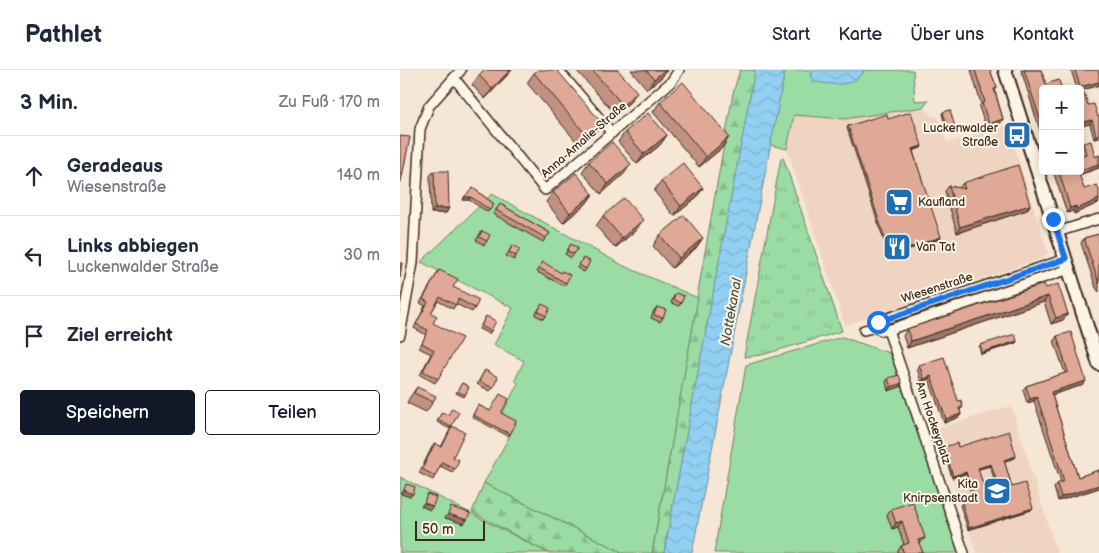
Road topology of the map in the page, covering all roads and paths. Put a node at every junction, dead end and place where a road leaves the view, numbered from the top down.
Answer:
1 (461, 70) edge
2 (558, 70) edge
3 (679, 70) edge
4 (1006, 70) edge
5 (454, 78) junction
6 (612, 133) junction
7 (1099, 219) edge
8 (1057, 232) junction
9 (1067, 264) junction
10 (876, 326) junction
11 (864, 330) dead end
12 (888, 330) junction
13 (400, 335) edge
14 (1099, 364) edge
15 (964, 553) edge

1 - 5 street
2 - 6 street
3 - 6 street, Anna-Amalie-Straße
4 - 8 main road
5 - 6 street, Anna-Amalie-Straße
5 - 13 street
7 - 8 street
8 - 9 main road
9 - 10 street, Wiesenstraße
9 - 12 street, Wiesenstraße
9 - 14 main road
10 - 11 street, Wiesenstraße
10 - 12 street
12 - 15 street, Am Hockeyplatz

